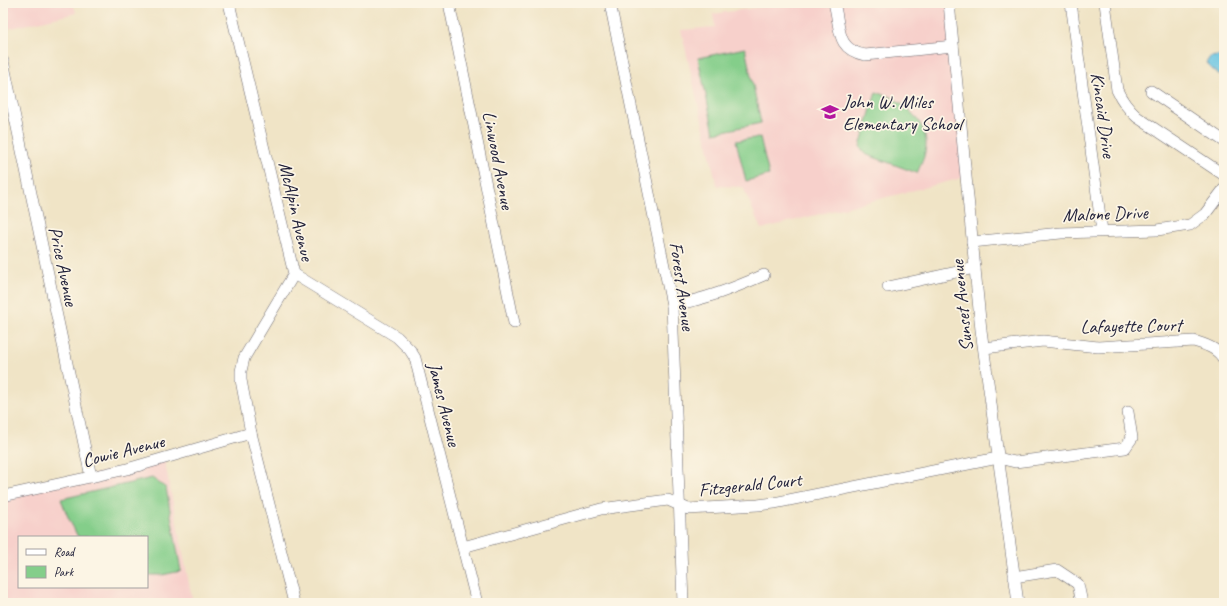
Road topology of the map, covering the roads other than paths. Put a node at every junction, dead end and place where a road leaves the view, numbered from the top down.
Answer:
1 (229, 3) edge
2 (449, 3) edge
3 (610, 3) edge
4 (834, 3) edge
5 (949, 3) edge
6 (1071, 3) edge
7 (1105, 3) edge
8 (953, 46) junction
9 (3, 61) edge
10 (1152, 91) dead end
11 (1224, 141) edge
12 (1224, 175) edge
13 (1224, 189) edge
14 (1102, 231) junction
15 (972, 242) junction
16 (974, 268) junction
17 (294, 274) junction
18 (764, 275) dead end
19 (888, 287) dead end
20 (672, 305) junction
21 (514, 324) dead end
22 (984, 348) junction
23 (1224, 360) edge
24 (1128, 412) dead end
25 (251, 433) junction
26 (998, 458) junction
27 (91, 477) junction
28 (3, 496) edge
29 (680, 505) junction
30 (463, 548) junction
31 (1014, 577) junction
32 (294, 603) edge
33 (477, 603) edge
34 (683, 603) edge
35 (1018, 603) edge
36 (1082, 603) edge

1 - 17 street, McAlpin Avenue
2 - 21 street, Linwood Avenue
3 - 20 street, Forest Avenue
4 - 8 street
5 - 8 street, Sunset Avenue
6 - 14 street, Kincaid Drive
7 - 12 street
8 - 15 street, Sunset Avenue
9 - 27 street, Price Avenue
10 - 11 street
13 - 14 street, Malone Drive
14 - 15 street, Malone Drive
15 - 16 street, Sunset Avenue
16 - 19 street
16 - 22 street, Sunset Avenue
17 - 25 street, McAlpin Avenue
17 - 30 street, James Avenue
18 - 20 street
20 - 29 street, Forest Avenue
22 - 23 street, Lafayette Court
22 - 26 street, Sunset Avenue
24 - 26 street
25 - 27 street, Cowie Avenue
25 - 32 street, McAlpin Avenue
26 - 29 street, Fitzgerald Court
26 - 31 street, Sunset Avenue
27 - 28 street, Cowie Avenue
29 - 30 street, Fitzgerald Court
29 - 34 street, Forest Avenue
30 - 33 street, James Avenue
31 - 35 street, Sunset Avenue
31 - 36 street

